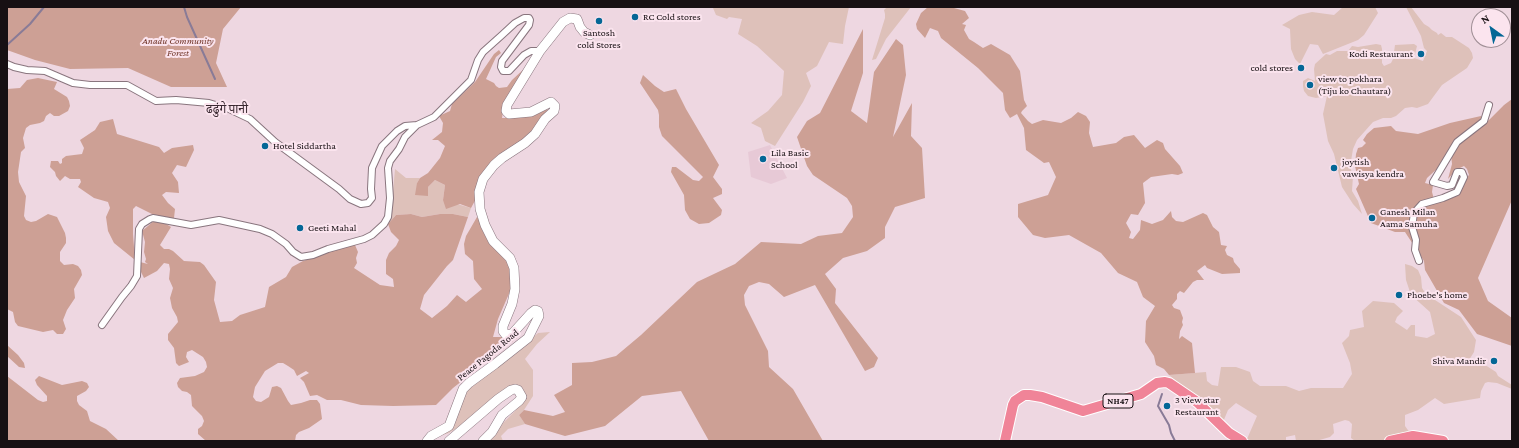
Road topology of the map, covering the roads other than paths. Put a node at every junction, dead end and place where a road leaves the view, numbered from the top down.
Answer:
1 (590, 35) dead end
2 (540, 51) junction
3 (7, 64) edge
4 (1489, 105) dead end
5 (417, 125) junction
6 (1419, 261) dead end
7 (102, 325) dead end
8 (427, 441) edge
9 (449, 441) edge
10 (483, 441) edge
11 (1005, 441) edge
12 (1242, 441) edge
13 (1390, 441) edge
14 (1443, 441) edge

1 - 2 main road, Peace Pagoda Road
2 - 5 street
2 - 8 main road, Peace Pagoda Road
3 - 5 street
4 - 6 street
5 - 7 street
9 - 10 main road
11 - 12 highway, NH47
13 - 14 highway

